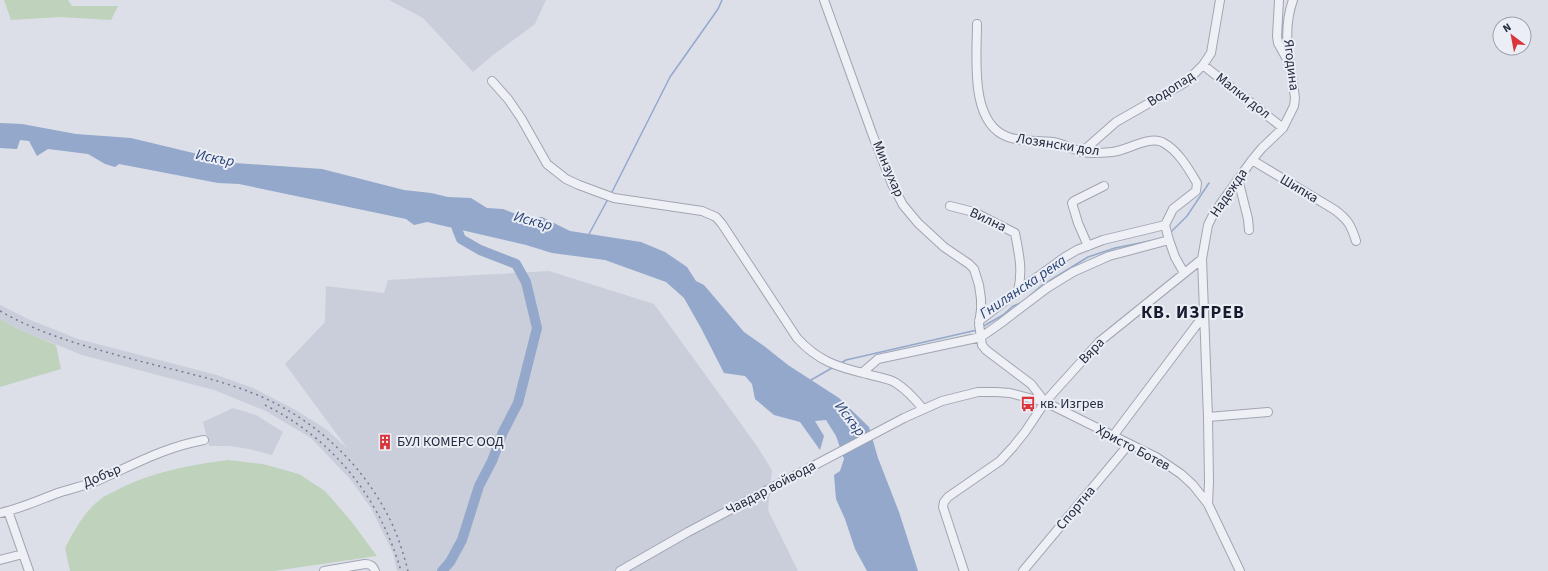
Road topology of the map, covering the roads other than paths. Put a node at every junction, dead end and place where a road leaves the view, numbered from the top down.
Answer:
1 (824, 0) edge
2 (1220, 0) edge
3 (1279, 0) edge
4 (1293, 0) edge
5 (977, 24) dead end
6 (1203, 65) junction
7 (1291, 69) junction
8 (492, 81) dead end
9 (1294, 106) joint
10 (1284, 128) junction
11 (1082, 152) junction
12 (1252, 160) junction
13 (1238, 179) junction
14 (1104, 186) dead end
15 (950, 206) dead end
16 (1249, 230) dead end
17 (1167, 233) junction
18 (1356, 241) dead end
19 (1088, 246) junction
20 (1202, 259) junction
21 (1184, 273) junction
22 (1018, 291) junction
23 (1204, 316) junction
24 (979, 323) junction
25 (980, 335) junction
26 (862, 373) junction
27 (1045, 402) junction
28 (923, 409) junction
29 (1268, 412) dead end
30 (1208, 417) junction
31 (1113, 436) junction
32 (204, 440) dead end
33 (1129, 444) junction
34 (1208, 504) junction
35 (4, 512) edge
36 (23, 554) junction
37 (0, 560) edge
38 (29, 571) edge
39 (324, 571) edge
40 (375, 571) edge
41 (620, 571) edge
42 (964, 571) edge
43 (1023, 571) edge
44 (1240, 571) edge

1 - 24 street, Минзухар
2 - 6 street, Водопад
3 - 7 street
4 - 7 street, Ягодина
5 - 11 street, Лозянски дол
6 - 10 street, Малки дол
6 - 11 street, Водопад
7 - 9 street, Ягодина
8 - 26 street
9 - 10 street, Надежда
10 - 12 street, Надежда
11 - 17 street, Лозянски дол
12 - 13 street, Надежда
12 - 18 street, Шипка
13 - 16 street
13 - 20 street, Надежда
14 - 19 street
15 - 22 street, Вилна
17 - 19 street
17 - 21 street
17 - 25 street
19 - 22 street
20 - 21 street, Вяра
20 - 23 street, Надежда
21 - 27 street, Вяра
22 - 24 street
23 - 30 street, Надежда
23 - 31 street
24 - 25 street, Минзухар
25 - 26 street
25 - 27 street, Христо Ботев
26 - 28 street
27 - 28 street, Чавдар войвода
27 - 31 street, Христо Ботев
27 - 42 street, Вяра
28 - 41 street, Чавдар войвода
29 - 30 street
30 - 34 street, Надежда
31 - 33 street, Христо Ботев
32 - 35 street, Добър
33 - 34 street, Христо Ботев
33 - 43 street, Спортна
34 - 44 street, Христо Ботев
35 - 36 street
36 - 37 street
36 - 38 street
39 - 40 street

